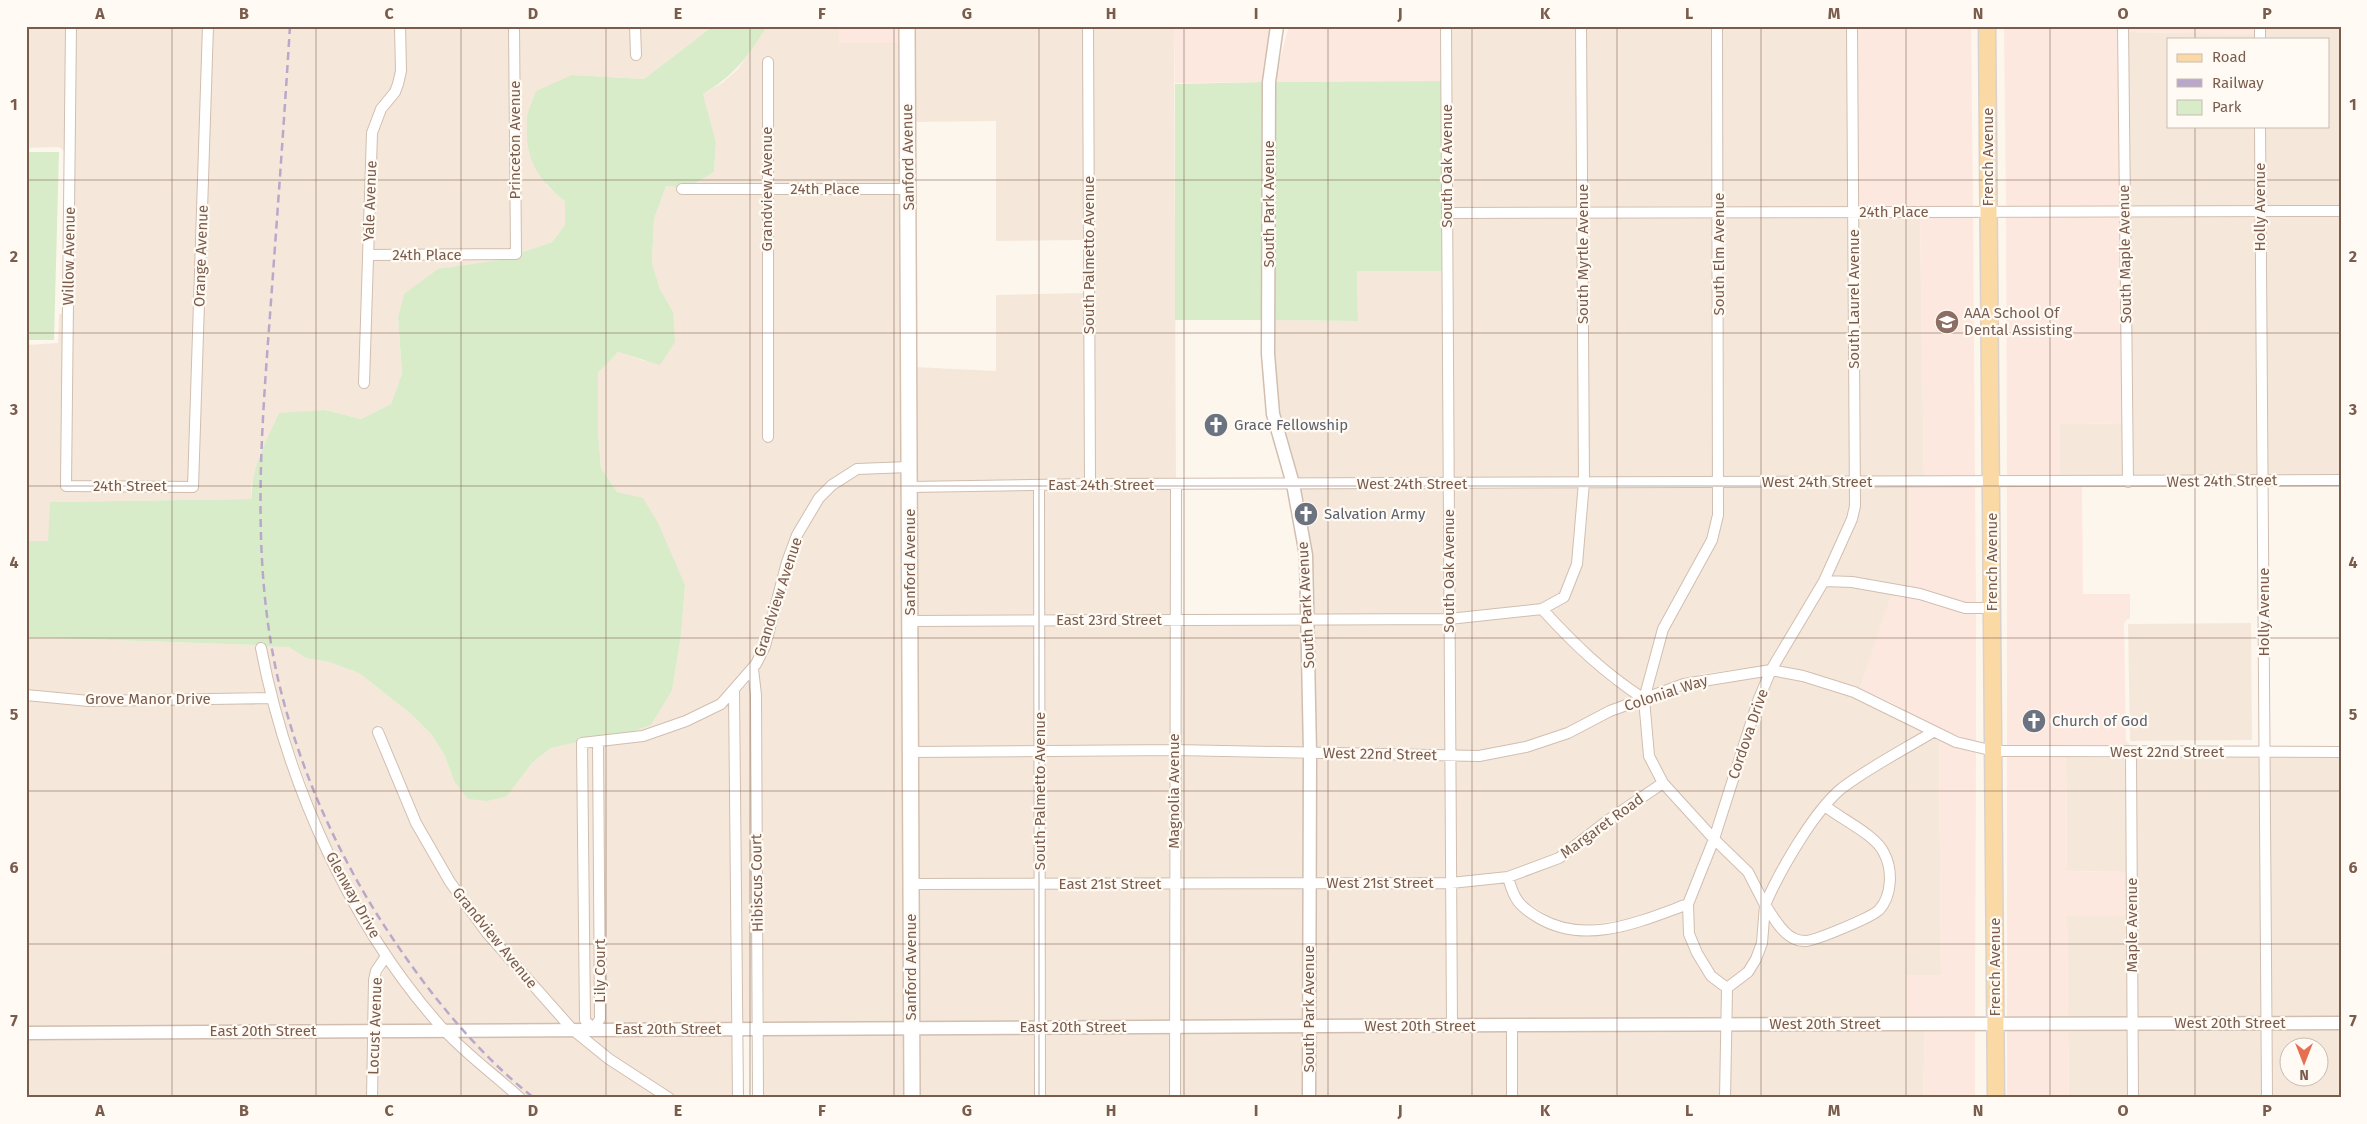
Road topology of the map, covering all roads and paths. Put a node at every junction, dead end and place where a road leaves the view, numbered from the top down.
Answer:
1 (72, 26) edge
2 (208, 26) edge
3 (400, 26) edge
4 (514, 26) edge
5 (635, 26) edge
6 (907, 26) edge
7 (1088, 26) edge
8 (1277, 26) edge
9 (1446, 26) edge
10 (1581, 26) edge
11 (1717, 26) edge
12 (1852, 26) edge
13 (1987, 26) edge
14 (2123, 26) edge
15 (636, 55) dead end
16 (768, 62) dead end
17 (2260, 128) edge
18 (682, 189) dead end
19 (909, 189) junction
20 (767, 190) junction
21 (1989, 211) junction
22 (2124, 211) junction
23 (2341, 211) edge
24 (1582, 212) junction
25 (1718, 212) junction
26 (1854, 212) junction
27 (2259, 212) junction
28 (1447, 213) junction
29 (516, 254) joint
30 (368, 255) junction
31 (364, 383) dead end
32 (768, 436) dead end
33 (909, 467) junction
34 (2262, 480) junction
35 (2341, 480) edge
36 (1584, 482) junction
37 (1855, 482) junction
38 (1991, 482) junction
39 (2128, 482) junction
40 (1720, 483) junction
41 (1090, 484) junction
42 (1293, 484) junction
43 (1448, 484) junction
44 (1039, 485) junction
45 (1176, 485) junction
46 (66, 486) joint
47 (194, 486) joint
48 (910, 487) junction
49 (1824, 581) junction
50 (1992, 608) junction
51 (1542, 609) junction
52 (1449, 619) junction
53 (1040, 620) junction
54 (1175, 620) junction
55 (1309, 620) junction
56 (910, 621) junction
57 (261, 648) dead end
58 (753, 669) junction
59 (1771, 670) junction
60 (734, 691) junction
61 (26, 695) edge
62 (270, 698) junction
63 (1644, 699) junction
64 (378, 732) dead end
65 (1933, 732) junction
66 (598, 741) junction
67 (582, 743) joint
68 (1175, 750) junction
69 (1994, 751) junction
70 (911, 752) junction
71 (1040, 752) junction
72 (2131, 752) junction
73 (2265, 752) junction
74 (2341, 752) edge
75 (1310, 754) junction
76 (1450, 755) junction
77 (1663, 783) junction
78 (1825, 806) junction
79 (1714, 839) junction
80 (1508, 877) junction
81 (1174, 883) junction
82 (1310, 883) junction
83 (1451, 883) junction
84 (911, 884) junction
85 (1039, 884) junction
86 (1688, 904) junction
87 (1765, 905) junction
88 (386, 956) junction
89 (1727, 988) junction
90 (2266, 1022) junction
91 (1996, 1023) junction
92 (2133, 1023) junction
93 (2341, 1023) edge
94 (1725, 1024) junction
95 (1452, 1025) junction
96 (1512, 1025) junction
97 (1309, 1026) junction
98 (912, 1027) junction
99 (1040, 1027) junction
100 (1174, 1027) junction
101 (572, 1029) junction
102 (593, 1029) junction
103 (738, 1029) junction
104 (759, 1029) junction
105 (374, 1030) junction
106 (444, 1030) junction
107 (26, 1032) edge
108 (372, 1098) edge
109 (520, 1098) edge
110 (669, 1098) edge
111 (738, 1098) edge
112 (758, 1098) edge
113 (912, 1098) edge
114 (1040, 1098) edge
115 (1175, 1098) edge
116 (1309, 1098) edge
117 (1512, 1098) edge
118 (1725, 1098) edge
119 (1996, 1098) edge
120 (2133, 1098) edge
121 (2267, 1098) edge

1 - 46 street, Willow Avenue
2 - 47 street, Orange Avenue
3 - 30 street, Yale Avenue
4 - 29 street, Princeton Avenue
5 - 15 street
6 - 19 main road, Sanford Avenue
7 - 41 street, South Palmetto Avenue
8 - 42 street, South Park Avenue
9 - 28 street, South Oak Avenue
10 - 24 street, South Myrtle Avenue
11 - 25 street, South Elm Avenue
12 - 26 street, South Laurel Avenue
13 - 21 main road, French Avenue
14 - 22 street, South Maple Avenue
16 - 20 street, Grandview Avenue
17 - 27 street, Holly Avenue
18 - 20 street, 24th Place
19 - 20 street, 24th Place
19 - 33 main road, Sanford Avenue
20 - 32 street, Grandview Avenue
21 - 22 street, 24th Place
21 - 26 street, 24th Place
21 - 38 main road, French Avenue
22 - 27 street, 24th Place
22 - 39 street, South Maple Avenue
23 - 27 street, 24th Place
24 - 25 street, 24th Place
24 - 28 street, 24th Place
24 - 36 street, South Myrtle Avenue
25 - 26 street, 24th Place
25 - 40 street, South Elm Avenue
26 - 37 street, South Laurel Avenue
27 - 34 street, Holly Avenue
28 - 43 street, South Oak Avenue
29 - 30 street, 24th Place
30 - 31 street, Yale Avenue
33 - 48 main road, Sanford Avenue
33 - 58 street, Grandview Avenue
34 - 35 street, West 24th Street
34 - 39 street, West 24th Street
34 - 73 street, Holly Avenue
36 - 40 street, West 24th Street
36 - 43 street, West 24th Street
36 - 51 street, South Myrtle Avenue
37 - 38 street, West 24th Street
37 - 40 street, West 24th Street
37 - 49 street, Cordova Drive
38 - 39 street, West 24th Street
38 - 50 main road, French Avenue
40 - 63 street, South Elm Avenue
41 - 44 street, East 24th Street
41 - 45 street, East 24th Street
42 - 43 street, West 24th Street
42 - 45 street, East 24th Street
42 - 55 street, South Park Avenue
43 - 52 street, South Oak Avenue
44 - 48 street, East 24th Street
44 - 53 street, South Palmetto Avenue
45 - 54 street, Magnolia Avenue
46 - 47 street, 24th Street
48 - 56 main road, Sanford Avenue
49 - 50 street
49 - 59 street, Cordova Drive
50 - 69 main road, French Avenue
51 - 52 street, East 23rd Street
51 - 63 street
52 - 55 street, East 23rd Street
52 - 76 street, South Oak Avenue
53 - 54 street, East 23rd Street
53 - 56 street, East 23rd Street
53 - 71 street, South Palmetto Avenue
54 - 55 street, East 23rd Street
54 - 68 street, Magnolia Avenue
55 - 75 street, South Park Avenue
56 - 70 main road, Sanford Avenue
57 - 62 street, Glenway Drive
58 - 60 street, Grandview Avenue
58 - 104 street, Hibiscus Court
59 - 63 street, Colonial Way
59 - 65 street, Colonial Way
59 - 79 street, Cordova Drive
60 - 66 street, Grandview Avenue
60 - 103 street, Hibiscus Court
61 - 62 street, Grove Manor Drive
62 - 88 street, Glenway Drive
63 - 76 street, Colonial Way
63 - 77 street
64 - 101 street, Grandview Avenue
65 - 69 street, Colonial Way
65 - 78 street
66 - 67 street, Grandview Avenue
66 - 102 street, Lily Court
67 - 102 street, Lily Court
68 - 71 street, West 22nd Street
68 - 75 street, West 22nd Street
68 - 81 street, Magnolia Avenue
69 - 72 street, West 22nd Street
69 - 91 main road, French Avenue
70 - 71 street, West 22nd Street
70 - 84 main road, Sanford Avenue
71 - 85 street, South Palmetto Avenue
72 - 73 street, West 22nd Street
72 - 92 street, Maple Avenue
73 - 74 street, West 22nd Street
73 - 90 street, Holly Avenue
75 - 76 street, West 22nd Street
75 - 82 street, South Park Avenue
76 - 83 street, South Oak Avenue
77 - 79 street
77 - 80 street, Margaret Road
78 - 87 street
78 - 87 street
79 - 86 street, Cordova Drive
79 - 87 street
80 - 83 street, Margaret Road
80 - 86 street
81 - 82 street, East 21st Street
81 - 85 street, East 21st Street
81 - 100 street, Magnolia Avenue
82 - 83 street, West 21st Street
82 - 97 street, South Park Avenue
83 - 95 street, South Oak Avenue
84 - 85 street, East 21st Street
84 - 98 main road, Sanford Avenue
85 - 99 street, South Palmetto Avenue
86 - 89 street, Cordova Drive
87 - 89 street
88 - 105 street, Locust Avenue
88 - 106 street, Glenway Drive
89 - 94 street
90 - 92 street, West 20th Street
90 - 93 street, West 20th Street
90 - 121 street, Holly Avenue
91 - 92 street, West 20th Street
91 - 94 street, West 20th Street
91 - 119 main road, French Avenue
92 - 120 street, Maple Avenue
94 - 96 street, West 20th Street
94 - 118 street
95 - 96 street, West 20th Street
95 - 97 street, West 20th Street
96 - 117 street
97 - 100 street, East 20th Street
97 - 116 street, South Park Avenue
98 - 99 street, East 20th Street
98 - 104 street, East 20th Street
98 - 113 main road, Sanford Avenue
99 - 100 street, East 20th Street
99 - 114 street, South Palmetto Avenue
100 - 115 street, Magnolia Avenue
101 - 102 street, East 20th Street
101 - 106 street, East 20th Street
101 - 110 street, Grandview Avenue
102 - 103 street, East 20th Street
103 - 104 street, East 20th Street
103 - 111 street, Hibiscus Court
104 - 112 street, Hibiscus Court
105 - 106 street, East 20th Street
105 - 107 street, East 20th Street
105 - 108 street, Locust Avenue
106 - 109 street, Glenway Drive

